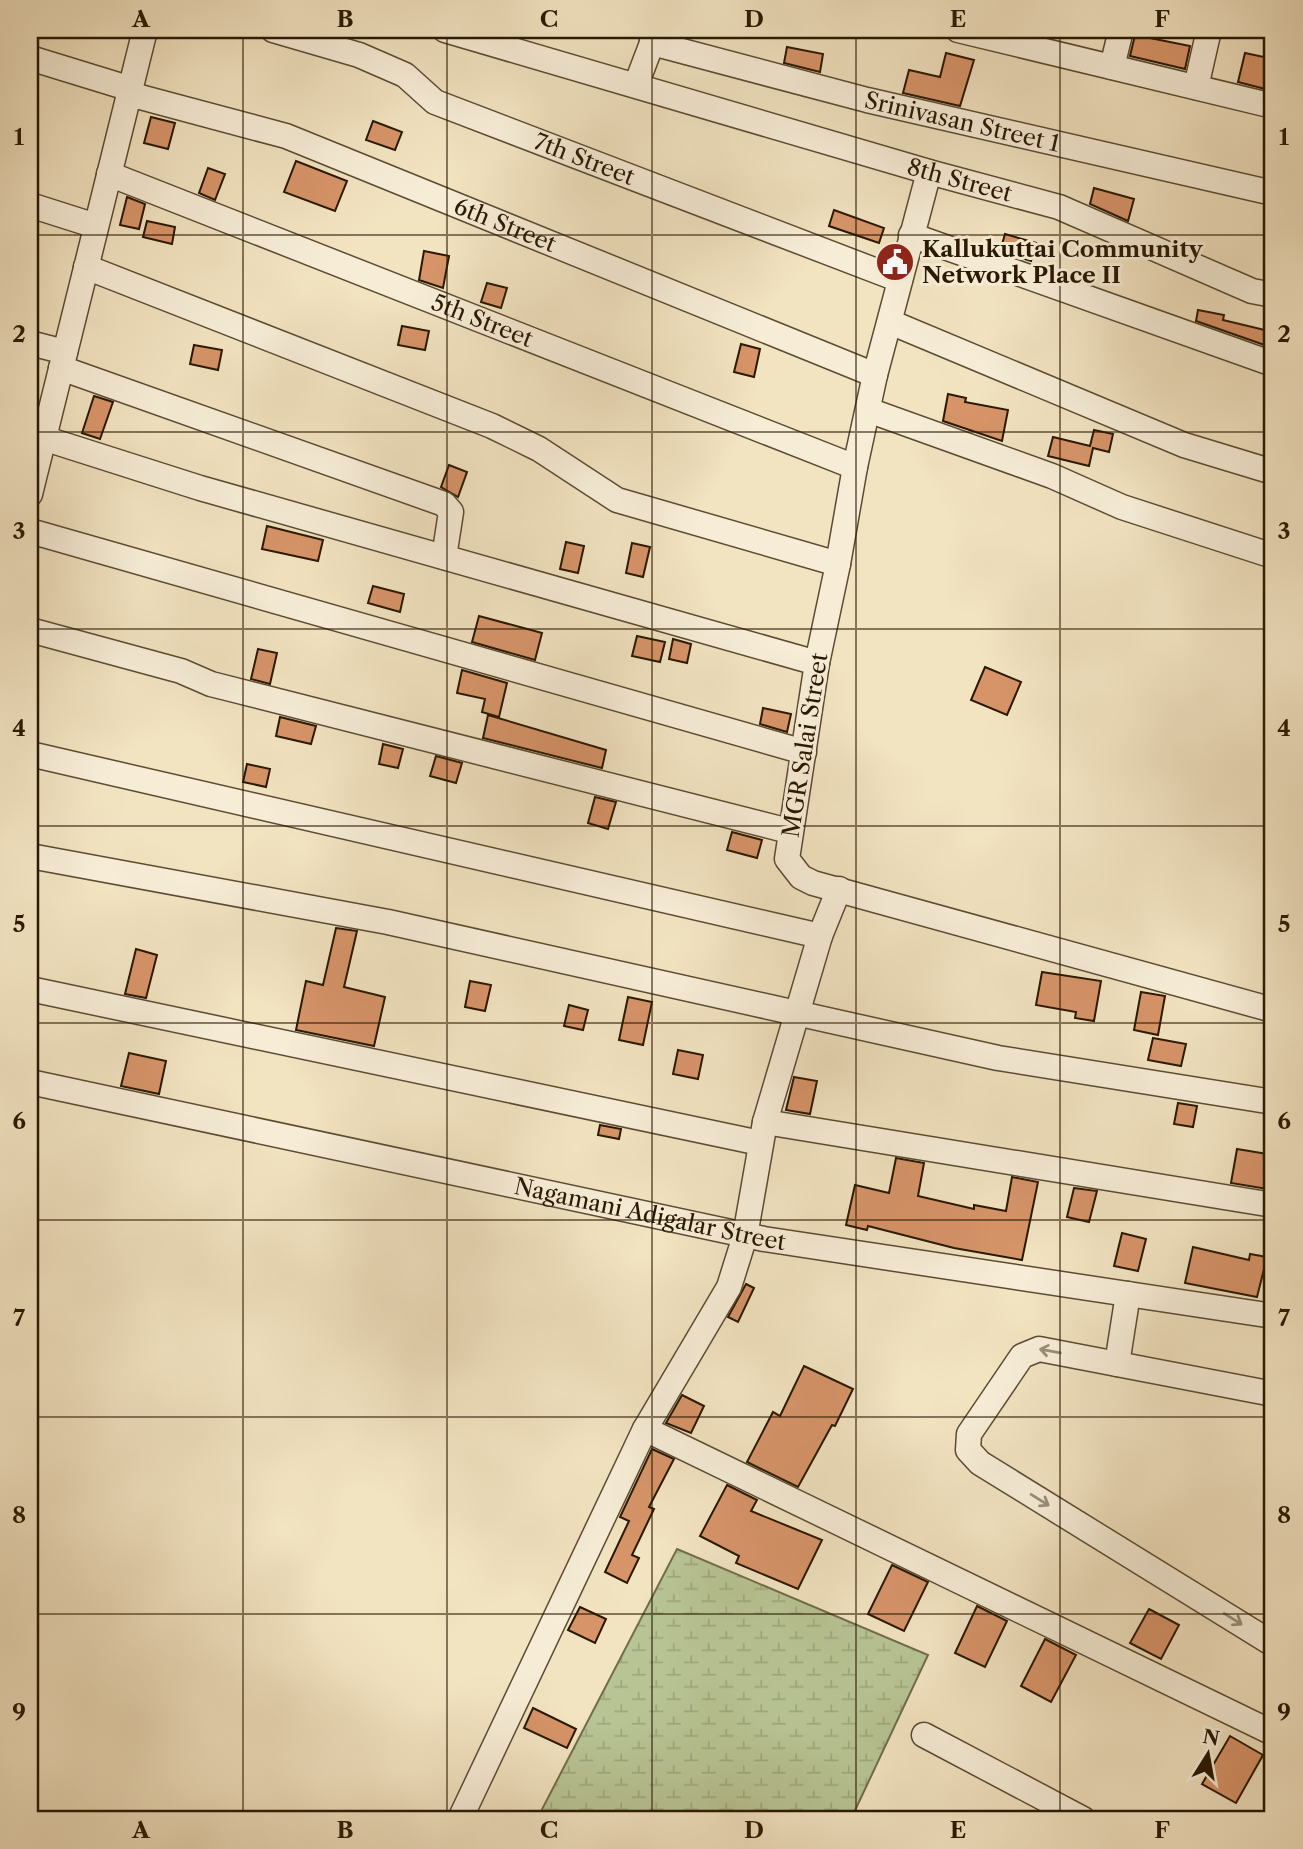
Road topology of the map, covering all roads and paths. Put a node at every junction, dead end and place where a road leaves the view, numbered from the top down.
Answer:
1 (145, 30) edge
2 (272, 30) edge
3 (445, 30) edge
4 (958, 30) edge
5 (1121, 30) edge
6 (1209, 30) edge
7 (649, 34) edge
8 (1036, 39) edge
9 (30, 58) edge
10 (1112, 67) junction
11 (636, 85) junction
12 (1196, 88) junction
13 (130, 91) junction
14 (1273, 106) edge
15 (929, 172) junction
16 (109, 174) junction
17 (1273, 193) edge
18 (30, 205) edge
19 (96, 226) junction
20 (911, 235) junction
21 (86, 267) junction
22 (900, 280) junction
23 (1273, 295) edge
24 (890, 322) junction
25 (30, 343) edge
26 (63, 360) junction
27 (1273, 364) edge
28 (875, 375) junction
29 (868, 410) junction
30 (43, 438) junction
31 (855, 467) junction
32 (1273, 472) edge
33 (30, 493) edge
34 (30, 531) edge
35 (1273, 556) edge
36 (444, 557) junction
37 (838, 564) junction
38 (30, 630) edge
39 (817, 663) junction
40 (804, 752) junction
41 (30, 754) edge
42 (789, 831) junction
43 (30, 856) edge
44 (839, 889) junction
45 (820, 936) junction
46 (30, 989) edge
47 (1273, 1010) edge
48 (799, 1013) junction
49 (30, 1082) edge
50 (1273, 1101) edge
51 (763, 1132) junction
52 (1273, 1205) edge
53 (745, 1236) junction
54 (1128, 1294) junction
55 (1273, 1316) edge
56 (1116, 1364) junction
57 (1273, 1394) edge
58 (645, 1429) junction
59 (1273, 1644) edge
60 (1273, 1732) edge
61 (924, 1735) dead end
62 (460, 1819) edge
63 (1083, 1819) edge

1 - 13 street
2 - 22 street, 7th Street
3 - 11 street, 8th Street
4 - 8 street
5 - 10 street
6 - 12 street
7 - 11 street
7 - 17 street, Srinivasan Street 1
8 - 10 street
9 - 13 street, 6th Street
10 - 12 street
11 - 15 street, 8th Street
12 - 14 street
13 - 16 street
13 - 28 street, 6th Street
15 - 20 street, MGR Salai Street
15 - 23 street, 8th Street
16 - 19 street
16 - 31 street, 5th Street
18 - 19 street
19 - 21 street
20 - 22 street, MGR Salai Street
20 - 27 street
21 - 26 street
21 - 37 street
22 - 24 street, MGR Salai Street
24 - 28 street, MGR Salai Street
24 - 32 street
25 - 26 street
26 - 30 street
26 - 36 street
28 - 29 street, MGR Salai Street
29 - 31 street, MGR Salai Street
29 - 35 street
30 - 33 street
30 - 36 street
31 - 37 street, MGR Salai Street
34 - 40 street
36 - 39 street
37 - 39 street, MGR Salai Street
38 - 42 street
39 - 40 street, MGR Salai Street
40 - 42 street, MGR Salai Street
41 - 45 street
42 - 44 street, MGR Salai Street
43 - 48 street
44 - 45 street
44 - 47 street, MGR Salai Street
45 - 48 street
46 - 51 street
48 - 50 street
48 - 51 street
49 - 53 street, Nagamani Adigalar Street
51 - 52 street
51 - 53 street
53 - 54 street, Nagamani Adigalar Street
53 - 58 street
54 - 55 street, Nagamani Adigalar Street
54 - 56 street
56 - 57 street
56 -> 59 street
58 - 60 street
58 - 62 street
61 - 63 street

